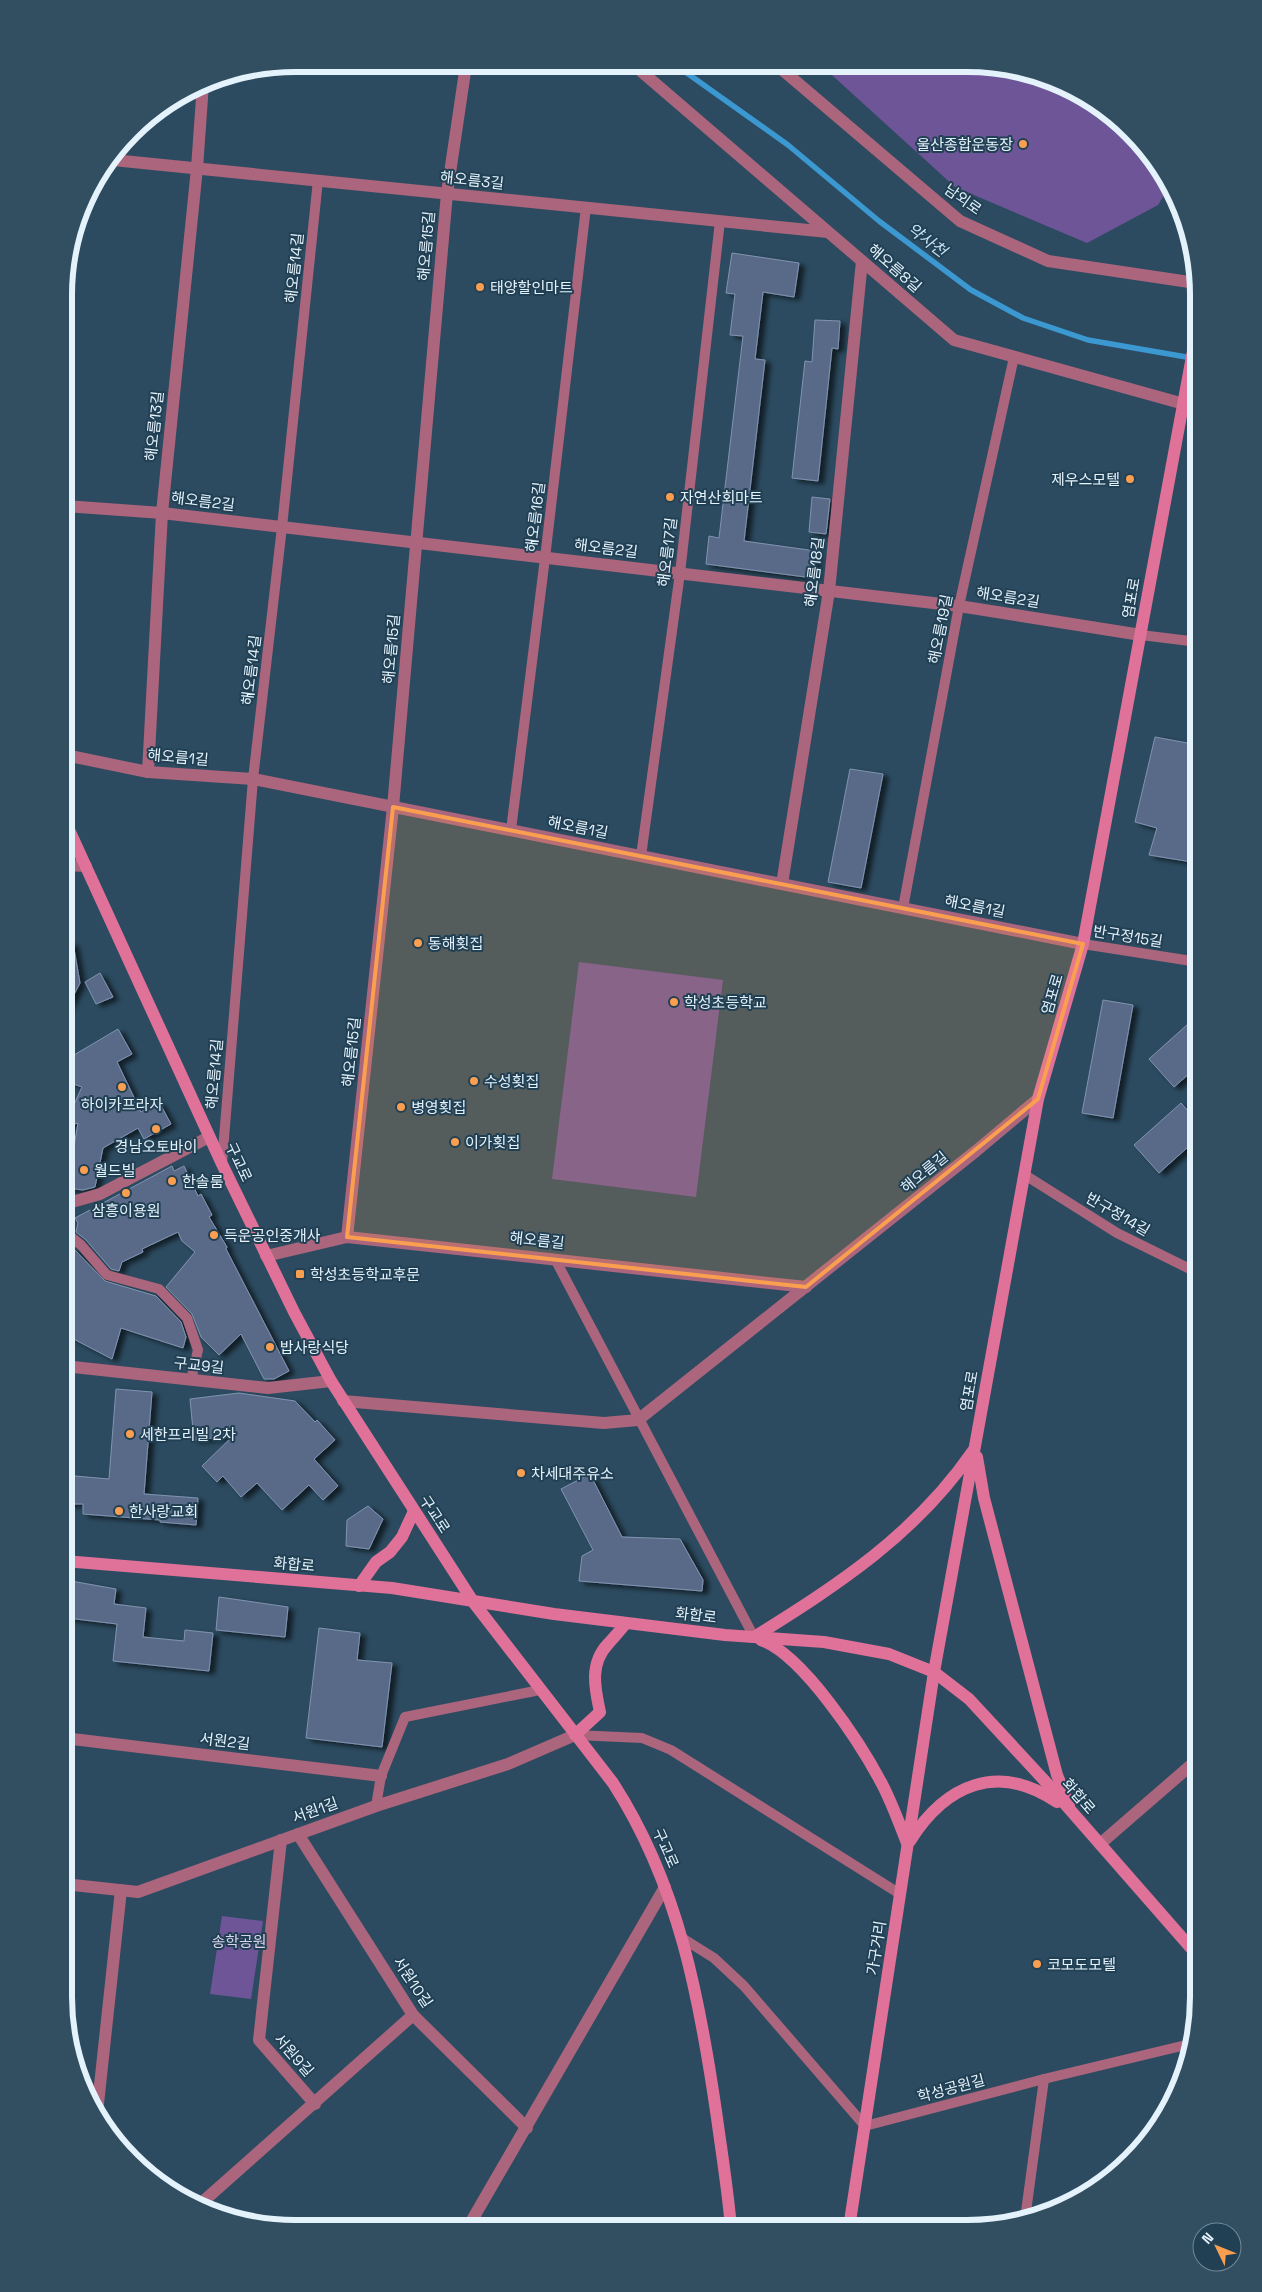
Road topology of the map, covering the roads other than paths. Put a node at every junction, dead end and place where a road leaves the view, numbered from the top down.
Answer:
1 (465, 72) edge
2 (642, 72) edge
3 (784, 72) edge
4 (202, 94) edge
5 (119, 160) edge
6 (197, 168) junction
7 (318, 180) junction
8 (447, 193) junction
9 (586, 207) junction
10 (720, 221) junction
11 (828, 232) junction
12 (862, 261) junction
13 (1189, 282) edge
14 (1014, 357) junction
15 (1190, 370) edge
16 (1184, 404) junction
17 (1190, 404) edge
18 (72, 507) edge
19 (162, 513) junction
20 (282, 527) junction
21 (417, 543) junction
22 (545, 558) junction
23 (680, 573) junction
24 (829, 591) junction
25 (959, 606) junction
26 (1141, 635) junction
27 (1190, 641) edge
28 (72, 756) edge
29 (148, 772) junction
30 (253, 779) junction
31 (394, 807) junction
32 (511, 830) junction
33 (72, 836) edge
34 (641, 856) junction
35 (72, 865) edge
36 (86, 866) junction
37 (782, 884) junction
38 (903, 908) junction
39 (1083, 944) junction
40 (1190, 961) edge
41 (1038, 1099) junction
42 (209, 1137) junction
43 (222, 1164) junction
44 (1025, 1175) junction
45 (72, 1202) edge
46 (347, 1237) junction
47 (72, 1238) edge
48 (266, 1256) junction
49 (555, 1258) junction
50 (1190, 1269) edge
51 (806, 1287) junction
52 (72, 1367) edge
53 (191, 1380) junction
54 (331, 1381) junction
55 (343, 1401) junction
56 (638, 1420) junction
57 (976, 1447) junction
58 (414, 1510) junction
59 (72, 1562) edge
60 (359, 1586) junction
61 (474, 1603) junction
62 (626, 1623) junction
63 (754, 1637) junction
64 (934, 1672) junction
65 (540, 1690) junction
66 (574, 1736) junction
67 (72, 1739) edge
68 (1190, 1766) edge
69 (381, 1776) junction
70 (376, 1806) junction
71 (1072, 1812) junction
72 (298, 1834) junction
73 (281, 1840) junction
74 (1100, 1844) junction
75 (908, 1845) junction
76 (72, 1885) edge
77 (665, 1887) junction
78 (121, 1890) junction
79 (900, 1894) junction
80 (682, 1938) junction
81 (1190, 1947) edge
82 (413, 2015) junction
83 (1184, 2045) edge
84 (1044, 2079) junction
85 (98, 2100) edge
86 (315, 2104) junction
87 (865, 2126) junction
88 (527, 2128) junction
89 (205, 2200) edge
90 (1026, 2211) edge
91 (472, 2220) edge
92 (731, 2220) edge
93 (850, 2220) edge

1 - 8 street, 해오름15길
2 - 11 street, 해오름8길
3 - 13 street, 남외로
4 - 6 street, 해오름13길
5 - 6 street, 해오름3길
6 - 7 street, 해오름3길
6 - 19 street, 해오름13길
7 - 8 street, 해오름3길
7 - 20 lane, 해오름14길
8 - 9 street, 해오름3길
8 - 21 street, 해오름15길
9 - 10 street, 해오름3길
9 - 22 lane, 해오름16길
10 - 11 street, 해오름3길
10 - 23 lane, 해오름17길
11 - 12 street, 해오름8길
12 - 14 street, 해오름8길
12 - 24 street, 해오름18길
14 - 16 street, 해오름8길
14 - 25 lane, 해오름19길
15 - 16 main road, 염포로
16 - 17 street, 해오름8길
16 - 26 main road, 염포로
18 - 19 street, 해오름2길
19 - 20 street, 해오름2길
19 - 29 street, 해오름13길
20 - 21 street, 해오름2길
20 - 30 lane, 해오름14길
21 - 22 street, 해오름2길
21 - 31 street, 해오름15길
22 - 23 street, 해오름2길
22 - 32 lane, 해오름16길
23 - 24 street, 해오름2길
23 - 34 lane, 해오름17길
24 - 25 street, 해오름2길
24 - 37 street, 해오름18길
25 - 26 street, 해오름2길
25 - 38 lane, 해오름19길
26 - 27 lane
26 - 39 main road, 염포로
28 - 29 street, 해오름1길
29 - 30 street, 해오름1길
30 - 31 street, 해오름1길
30 - 43 lane, 해오름14길
31 - 32 street, 해오름1길
31 - 46 street, 해오름15길
32 - 34 street, 해오름1길
33 - 36 main road, 구교로
34 - 37 street, 해오름1길
35 - 36 street
36 - 42 main road, 구교로
37 - 38 street, 해오름1길
38 - 39 street, 해오름1길
39 - 40 lane, 반구정15길
39 - 41 main road, 염포로
41 - 44 main road, 염포로
41 - 51 street, 해오름길
42 - 43 main road, 구교로
42 - 45 street
43 - 48 main road, 구교로
44 - 50 lane, 반구정14길
44 - 57 main road, 염포로
46 - 48 street, 해오름길
46 - 49 street, 해오름길
47 - 53 lane
48 - 54 main road, 구교로
49 - 51 street, 해오름길
49 - 56 lane
51 - 56 street, 해오름길
52 - 53 street, 구교9길
53 - 54 street, 구교9길
54 - 55 main road, 구교로
55 - 56 street
55 - 58 main road, 구교로
56 - 63 lane
57 - 63 main road
57 - 64 main road, 염포로
57 - 71 main road
58 - 60 main road
58 - 61 main road, 구교로
59 - 60 main road, 화합로
60 - 61 main road, 화합로
61 - 62 main road, 화합로
61 - 65 main road, 구교로
62 - 63 main road, 화합로
62 - 66 main road
63 - 64 main road, 화합로
63 - 75 main road
64 - 71 main road, 화합로
64 - 75 main road, 가구거리
65 - 66 main road, 구교로
65 - 69 lane
66 - 70 street, 서원1길
66 - 77 main road, 구교로
66 - 79 lane
67 - 69 street, 서원2길
68 - 74 street
69 - 70 lane
70 - 72 street, 서원1길
71 - 74 main road, 화합로
71 - 75 main road
72 - 73 street, 서원1길
72 - 82 street, 서원10길
73 - 78 street, 서원1길
73 - 86 street, 서원9길
74 - 81 main road, 화합로
75 - 79 main road, 가구거리
76 - 78 street, 서원1길
77 - 80 main road, 구교로
77 - 88 street
78 - 85 street
79 - 87 main road, 가구거리
80 - 87 lane
80 - 92 main road, 구교로
82 - 86 street
82 - 88 street, 서원10길
83 - 84 lane, 학성공원길
84 - 87 lane, 학성공원길
84 - 90 lane
86 - 89 street
87 - 93 main road, 가구거리
88 - 91 street

